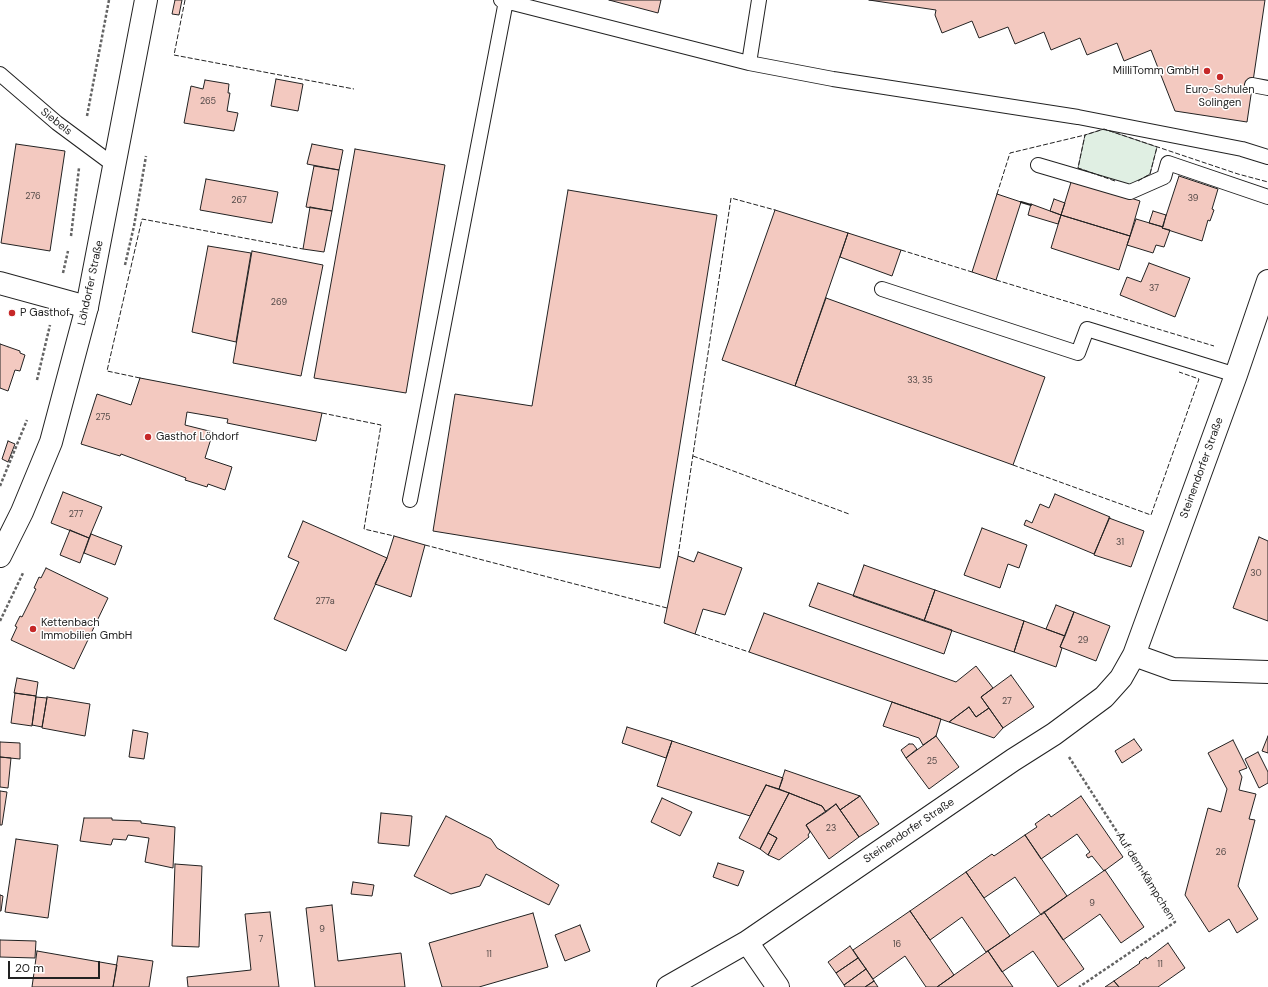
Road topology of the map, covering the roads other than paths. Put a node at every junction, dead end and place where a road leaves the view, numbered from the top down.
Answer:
1 (146, 0) edge
2 (759, 0) edge
3 (504, 1) edge
4 (749, 63) junction
5 (0, 74) edge
6 (1252, 85) dead end
7 (1268, 88) edge
8 (1268, 157) edge
9 (1038, 165) dead end
10 (115, 166) junction
11 (1268, 197) edge
12 (1268, 281) edge
13 (0, 283) edge
14 (882, 289) dead end
15 (87, 307) junction
16 (1236, 375) junction
17 (410, 500) dead end
18 (0, 556) edge
19 (1134, 655) junction
20 (1268, 672) edge
21 (747, 942) junction
22 (668, 987) edge
23 (778, 987) edge

1 - 10 street, Löhdorfer Straße
2 - 4 lane
3 - 4 lane
3 - 17 lane
4 - 8 lane
5 - 10 lane, Siebels
6 - 7 lane
9 - 11 lane
10 - 15 street, Löhdorfer Straße
12 - 16 street, Steinendorfer Straße
13 - 15 street
14 - 16 lane
15 - 18 street, Löhdorfer Straße
16 - 19 street, Steinendorfer Straße
19 - 20 street
19 - 21 street, Steinendorfer Straße
21 - 22 street, Steinendorfer Straße
21 - 23 street

